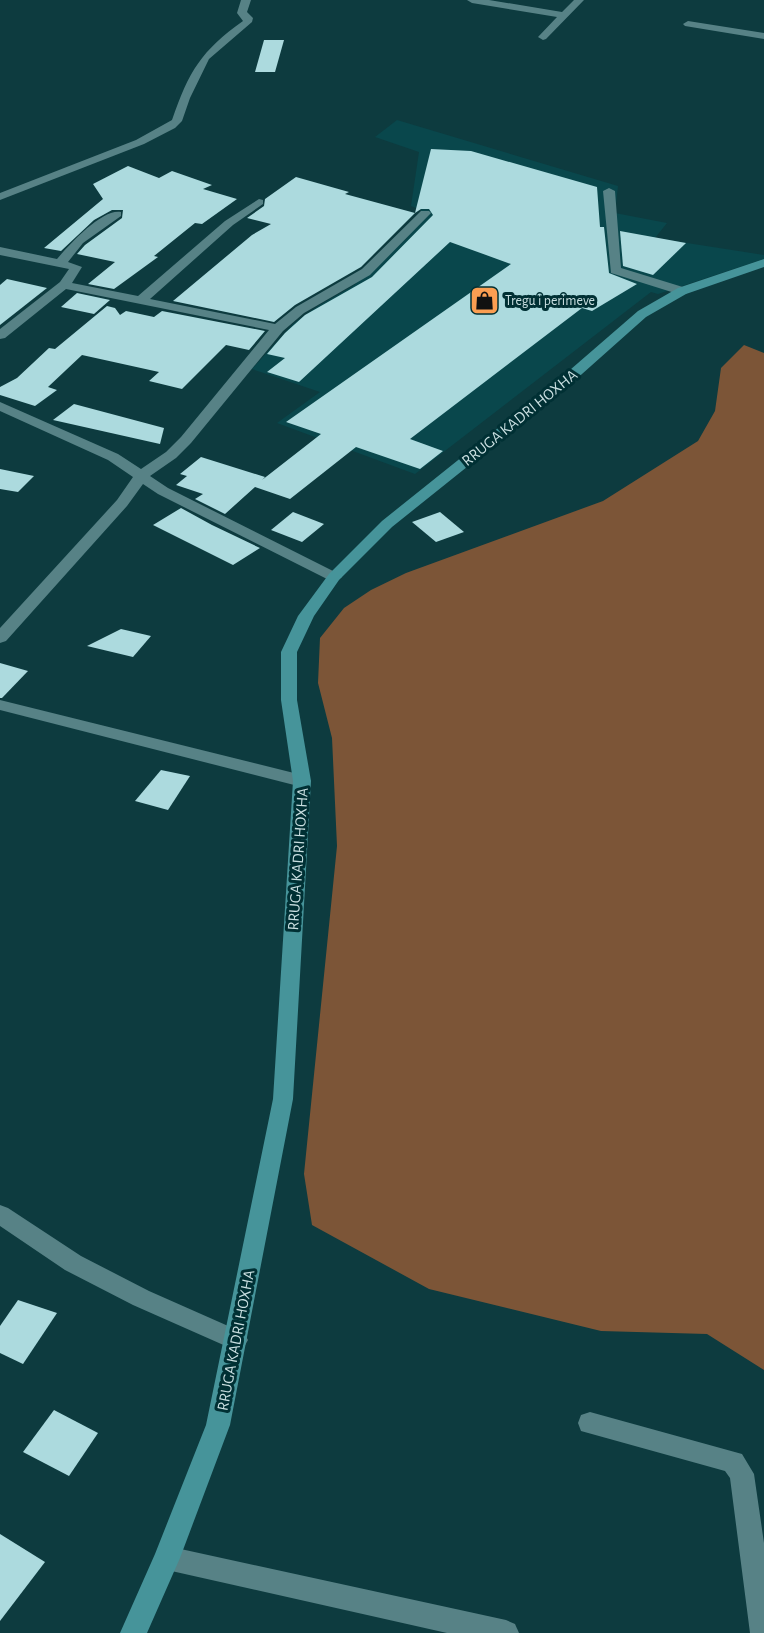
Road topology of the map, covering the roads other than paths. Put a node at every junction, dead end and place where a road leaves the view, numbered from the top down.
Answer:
1 (246, 0) edge
2 (472, 0) edge
3 (579, 0) edge
4 (564, 15) junction
5 (688, 24) dead end
6 (764, 36) edge
7 (543, 37) dead end
8 (609, 191) dead end
9 (0, 197) edge
10 (259, 201) dead end
11 (117, 213) dead end
12 (425, 213) dead end
13 (0, 251) edge
14 (61, 263) junction
15 (764, 263) edge
16 (64, 285) junction
17 (682, 291) junction
18 (140, 300) junction
19 (278, 328) junction
20 (0, 335) edge
21 (0, 406) edge
22 (141, 476) junction
23 (334, 577) junction
24 (0, 638) edge
25 (0, 705) edge
26 (302, 781) junction
27 (0, 1214) edge
28 (236, 1340) junction
29 (590, 1423) dead end
30 (167, 1558) junction
31 (133, 1633) edge
32 (506, 1633) edge
33 (762, 1633) edge

1 - 9 street
2 - 4 street
3 - 4 street
4 - 7 street
5 - 6 street
8 - 17 street
10 - 18 street
11 - 14 street
12 - 19 street
13 - 14 street
14 - 16 street
15 - 17 main road, RRUGA KADRI HOXHA
16 - 18 street
16 - 20 street
17 - 23 main road, RRUGA KADRI HOXHA
18 - 19 street
19 - 22 street
21 - 22 street
22 - 23 street
22 - 24 street
23 - 26 main road, RRUGA KADRI HOXHA
25 - 26 street
26 - 28 main road, RRUGA KADRI HOXHA
27 - 28 street
28 - 30 main road, RRUGA KADRI HOXHA
29 - 33 street
30 - 31 main road, RRUGA KADRI HOXHA
30 - 32 street

